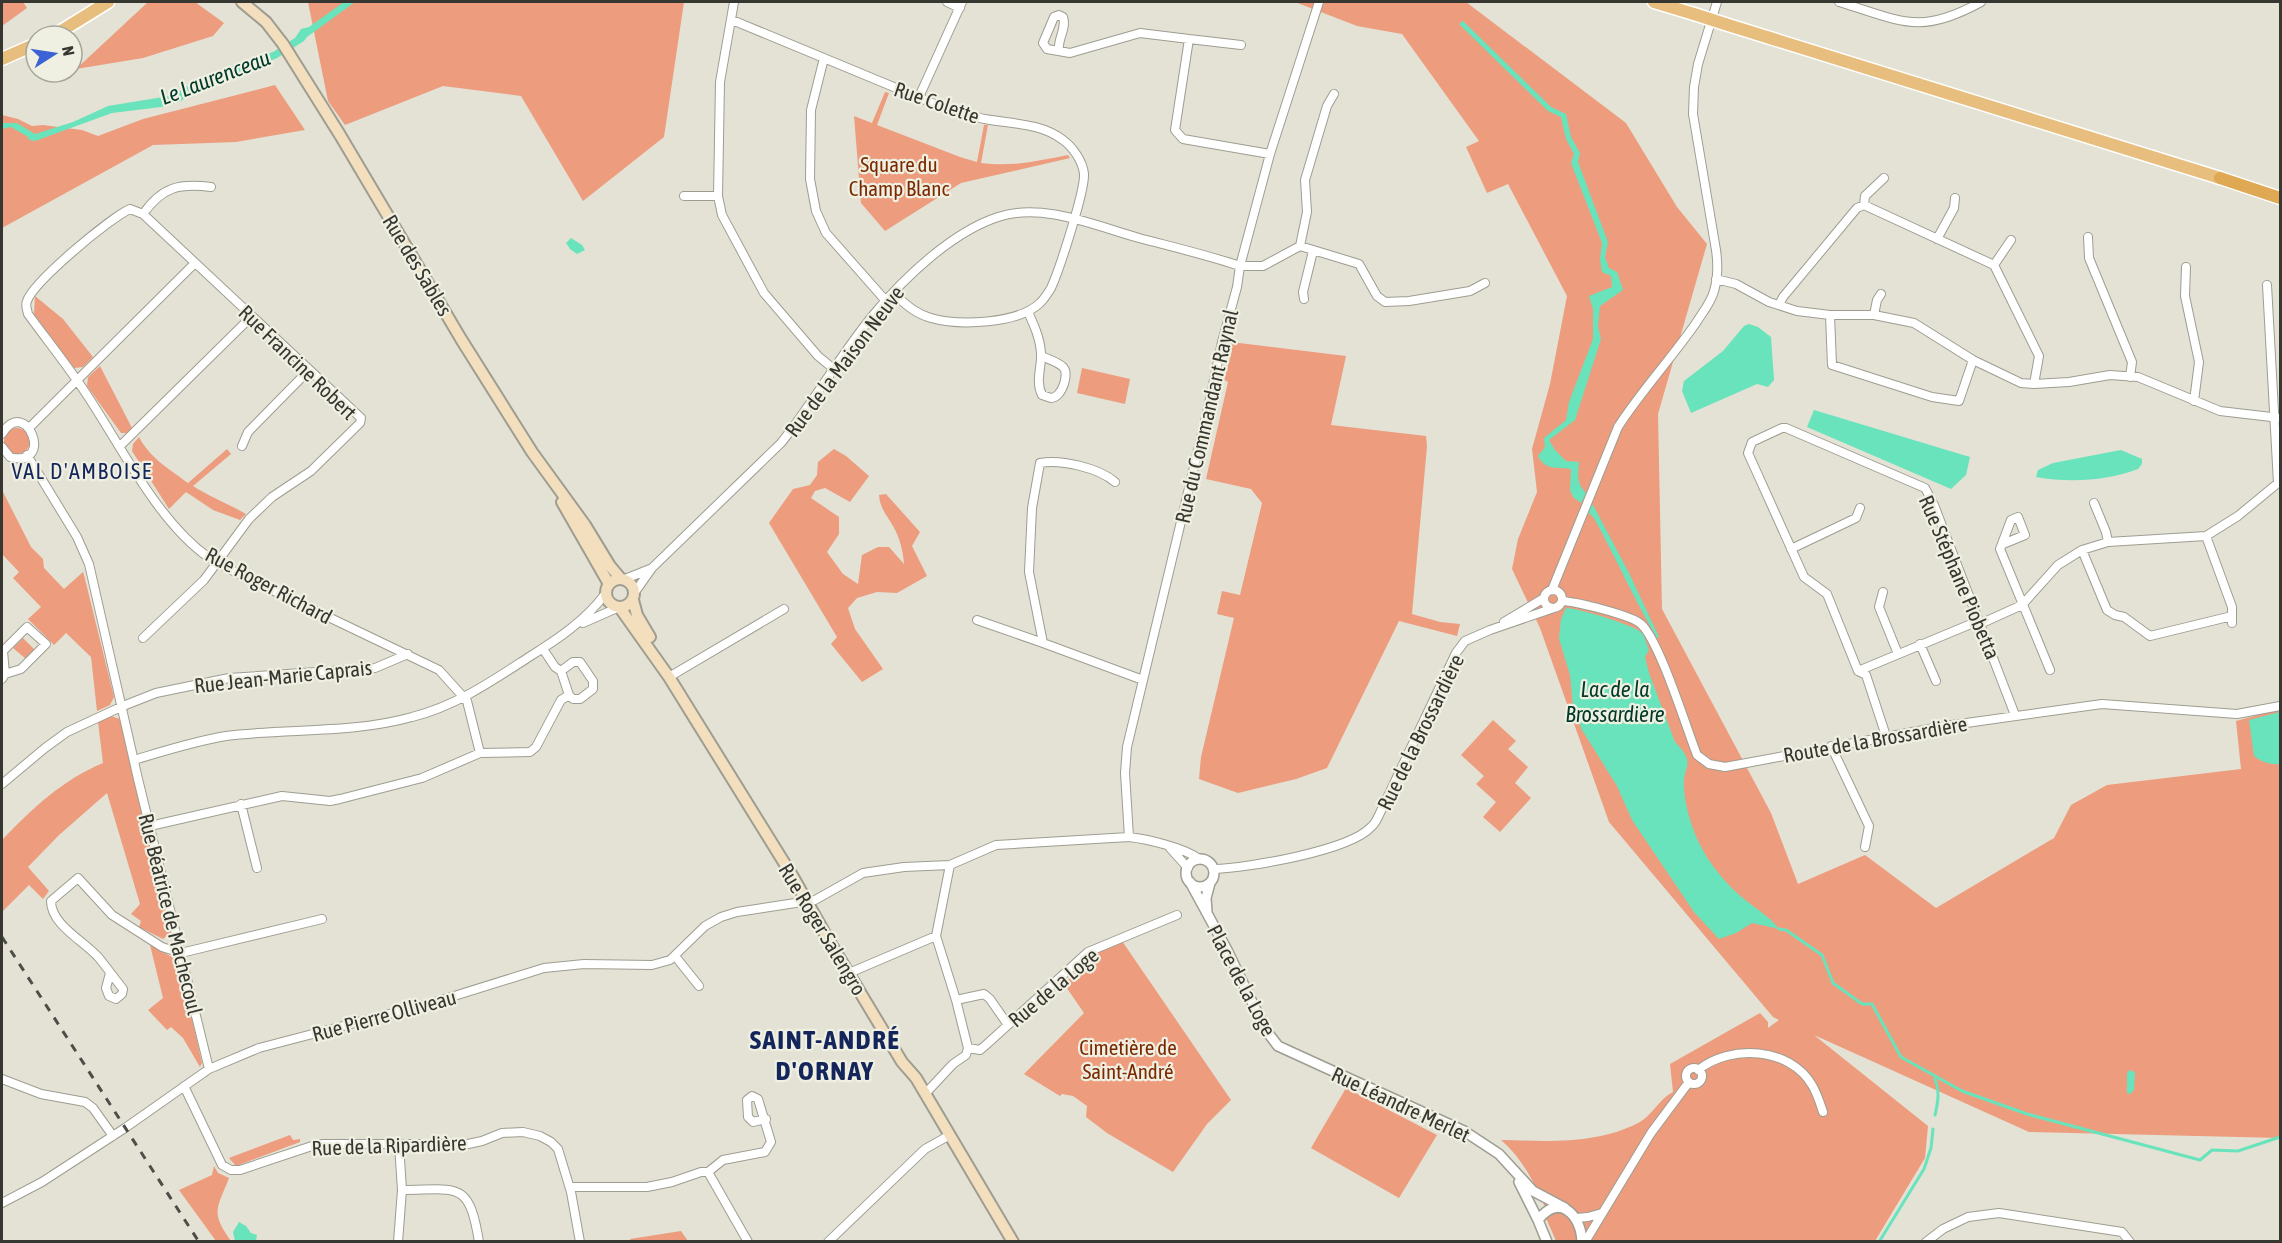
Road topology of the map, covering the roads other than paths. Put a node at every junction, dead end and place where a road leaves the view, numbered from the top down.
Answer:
1 (107, 2) edge
2 (242, 2) edge
3 (734, 2) edge
4 (947, 2) edge
5 (1319, 2) edge
6 (1654, 2) edge
7 (1717, 2) edge
8 (1839, 2) edge
9 (1981, 2) edge
10 (961, 5) edge
11 (252, 6) edge
12 (732, 20) junction
13 (74, 24) edge
14 (1189, 39) junction
15 (1241, 45) dead end
16 (24, 50) edge
17 (1059, 51) dead end
18 (824, 58) junction
19 (2, 59) edge
20 (1334, 94) dead end
21 (919, 98) junction
22 (1269, 154) junction
23 (1884, 178) dead end
24 (2220, 178) joint
25 (211, 187) dead end
26 (684, 196) dead end
27 (718, 196) junction
28 (2280, 196) edge
29 (1955, 198) dead end
30 (1864, 205) junction
31 (143, 214) junction
32 (1073, 220) junction
33 (2088, 237) dead end
34 (1937, 239) junction
35 (2011, 240) dead end
36 (1300, 246) junction
37 (1313, 251) junction
38 (195, 263) junction
39 (1994, 265) junction
40 (1240, 266) junction
41 (2186, 267) dead end
42 (1716, 279) junction
43 (1485, 283) dead end
44 (2267, 285) dead end
45 (894, 293) junction
46 (1881, 294) dead end
47 (1304, 299) dead end
48 (886, 301) junction
49 (1779, 305) junction
50 (1028, 312) junction
51 (1830, 315) junction
52 (1874, 315) junction
53 (252, 316) junction
54 (1041, 356) junction
55 (1972, 360) junction
56 (309, 370) junction
57 (835, 370) junction
58 (2130, 377) junction
59 (78, 381) junction
60 (2034, 384) junction
61 (2194, 401) junction
62 (2278, 419) edge
63 (5, 423) edge
64 (29, 428) junction
65 (2, 434) edge
66 (120, 446) junction
67 (242, 446) dead end
68 (3, 453) edge
69 (27, 455) junction
70 (548, 475) junction
71 (1115, 482) dead end
72 (2094, 503) dead end
73 (1860, 508) dead end
74 (2206, 536) junction
75 (2108, 542) junction
76 (2003, 544) dead end
77 (1791, 549) junction
78 (2082, 550) junction
79 (218, 562) junction
80 (652, 568) junction
81 (623, 579) junction
82 (607, 589) junction
83 (1552, 590) junction
84 (1883, 592) dead end
85 (634, 596) junction
86 (1544, 598) junction
87 (1562, 601) junction
88 (2022, 605) junction
89 (619, 608) junction
90 (1554, 608) junction
91 (784, 609) dead end
92 (977, 620) dead end
93 (1980, 624) junction
94 (576, 626) junction
95 (1490, 630) junction
96 (143, 638) dead end
97 (1043, 643) junction
98 (1920, 644) junction
99 (543, 649) junction
100 (408, 654) junction
101 (1898, 654) junction
102 (2050, 670) dead end
103 (561, 671) junction
104 (1858, 671) junction
105 (3, 677) edge
106 (669, 677) junction
107 (1143, 680) junction
108 (1936, 681) dead end
109 (569, 695) junction
110 (464, 697) junction
111 (123, 706) junction
112 (2280, 706) edge
113 (2015, 715) junction
114 (1887, 736) junction
115 (1831, 746) junction
116 (480, 753) junction
117 (134, 760) junction
118 (2, 784) edge
119 (241, 804) junction
120 (150, 826) junction
121 (1129, 837) junction
122 (1866, 847) dead end
123 (1170, 848) junction
124 (1199, 859) junction
125 (950, 865) junction
126 (1188, 867) junction
127 (257, 868) dead end
128 (1214, 869) junction
129 (1190, 882) junction
130 (1210, 883) junction
131 (806, 901) junction
132 (1207, 914) junction
133 (1177, 915) dead end
134 (322, 919) dead end
135 (936, 936) junction
136 (181, 953) junction
137 (675, 956) junction
138 (110, 973) dead end
139 (849, 973) junction
140 (699, 986) dead end
141 (956, 1000) junction
142 (1008, 1025) junction
143 (1278, 1046) joint
144 (968, 1048) junction
145 (209, 1069) junction
146 (2, 1079) edge
147 (183, 1086) junction
148 (925, 1094) junction
149 (1823, 1112) dead end
150 (766, 1119) dead end
151 (950, 1135) junction
152 (113, 1136) junction
153 (399, 1144) junction
154 (708, 1172) junction
155 (1516, 1174) junction
156 (570, 1187) junction
157 (402, 1190) junction
158 (2, 1203) edge
159 (1565, 1208) junction
160 (1602, 1213) junction
161 (1576, 1218) junction
162 (1538, 1220) junction
163 (398, 1242) edge
164 (479, 1242) edge
165 (580, 1242) edge
166 (748, 1242) edge
167 (828, 1242) edge
168 (1013, 1242) edge
169 (1547, 1242) edge
170 (1583, 1242) edge
171 (1926, 1242) edge
172 (2130, 1242) edge

1 - 13 main road
2 - 11 main road, Rue des Sables
3 - 12 street
4 - 10 street
5 - 22 street, Rue du Commandant Raynal
6 - 24 main road, bridge
7 - 42 street
8 - 9 street
10 - 21 street
11 - 70 main road, Rue des Sables
12 - 18 street, Rue Colette
12 - 27 street
14 - 15 street
14 - 17 street
14 - 22 street
16 - 19 main road
18 - 21 street, Rue Colette
18 - 48 street
20 - 36 street
21 - 32 street, Rue Colette
22 - 40 street, Rue du Commandant Raynal
23 - 30 street
24 - 28 highway
25 - 31 street
26 - 27 street
27 - 57 street
29 - 34 street
30 - 34 street
30 - 49 street
31 - 38 street, Rue Francine Robert
31 - 59 street, Rue Roger Richard
32 - 40 street, Rue de la Maison Neuve
32 - 45 street, Rue de la Maison Neuve
32 - 50 street, Rue Colette
33 - 58 street
34 - 39 street
35 - 39 street
36 - 37 street
36 - 40 street
37 - 43 street
37 - 47 street
38 - 53 street, Rue Francine Robert
38 - 59 street
39 - 60 street
40 - 107 street, Rue du Commandant Raynal
41 - 61 street
42 - 49 street
42 - 83 street
44 - 62 street
45 - 48 street, Rue de la Maison Neuve
45 - 50 street
46 - 52 street
48 - 57 street, Rue de la Maison Neuve
49 - 51 street
50 - 54 street
51 - 52 street
51 - 55 street
52 - 55 street
53 - 56 street, Rue Francine Robert
53 - 66 street
54 - 54 street
55 - 60 street
56 - 67 street
56 - 79 street, Rue Francine Robert
57 - 80 street, Rue de la Maison Neuve
58 - 60 street
58 - 61 street
59 - 64 street
59 - 66 street, Rue Roger Richard
61 - 62 street
62 - 74 street
63 - 64 street
63 - 65 street
64 - 69 street
66 - 79 street, Rue Roger Richard
68 - 69 street
69 - 111 street, Rue Béatrice de Machecoul
70 - 81 main road, Rue des Sables
70 - 82 main road, Rue des Sables
71 - 97 street
72 - 75 street
73 - 77 street
74 - 75 street
74 - 78 street
75 - 78 street
76 - 88 street
77 - 93 street, Rue Stéphane Piobetta
77 - 104 street, Rue Stéphane Piobetta
78 - 88 street
79 - 96 street
79 - 100 street, Rue Roger Richard
80 - 81 street, Rue de la Maison Neuve
80 - 85 street, Rue de la Maison Neuve
81 - 82 main road
81 - 85 main road
82 - 89 main road
82 - 94 street
83 - 86 street
83 - 87 street
84 - 101 street
85 - 89 main road
85 - 106 main road, Rue Roger Salengro
86 - 90 street
86 - 95 street
87 - 90 street
87 - 115 street, Route de la Brossardière
88 - 93 street
88 - 102 street
89 - 94 street
89 - 106 main road, Rue Roger Salengro
90 - 95 street
91 - 106 street
92 - 97 street
93 - 98 street
93 - 113 street, Rue Stéphane Piobetta
94 - 99 street
95 - 128 street, Rue de la Brossardière
97 - 107 street
98 - 101 street
98 - 108 street
99 - 103 street
99 - 110 street
100 - 110 street, Rue Roger Richard
100 - 111 street, Rue Jean-Marie Caprais
101 - 104 street
103 - 109 street
103 - 109 street
104 - 114 street, Rue Stéphane Piobetta
105 - 105 street
106 - 131 main road, Rue Roger Salengro
107 - 121 street, Rue du Commandant Raynal
109 - 116 street
110 - 116 street, Rue Roger Richard
110 - 117 street
111 - 117 street, Rue Béatrice de Machecoul
111 - 118 street, Rue Jean-Marie Caprais
112 - 113 street, Route de la Brossardière
113 - 114 street, Route de la Brossardière
114 - 115 street, Route de la Brossardière
115 - 122 street
116 - 119 street
117 - 120 street, Rue Béatrice de Machecoul
119 - 120 street
119 - 127 street
120 - 136 street, Rue Béatrice de Machecoul
121 - 123 street
121 - 125 street
123 - 124 street
123 - 126 street
124 - 126 street
124 - 128 street
125 - 131 street, Rue Pierre Olliveau
125 - 135 street
126 - 129 street
128 - 130 street
129 - 130 street
129 - 132 street, Place de la Loge
130 - 132 street, Place de la Loge
131 - 137 street, Rue Pierre Olliveau
131 - 139 main road, Rue Roger Salengro
132 - 143 street, Place de la Loge
133 - 142 street, Rue de la Loge
134 - 136 street
135 - 139 street
135 - 141 street
136 - 138 street
136 - 145 street, Rue Béatrice de Machecoul
137 - 140 street
137 - 145 street, Rue Pierre Olliveau
139 - 148 main road, Rue Roger Salengro
141 - 142 street
141 - 144 street
142 - 144 street, Rue de la Loge
143 - 155 street, Rue Léandre Merlet
144 - 148 street
145 - 147 street, Rue Pierre Olliveau
146 - 152 street
147 - 152 street, Rue Pierre Olliveau
147 - 153 street, Rue de la Ripardière
148 - 151 main road, Rue Roger Salengro
149 - 160 street
150 - 154 street
151 - 167 street
151 - 168 main road, Rue Roger Salengro
152 - 158 street, Rue Pierre Olliveau
153 - 156 street, Rue de la Ripardière
153 - 157 street
154 - 156 street
154 - 166 street
155 - 159 street, Rue Léandre Merlet
155 - 162 street, Rue Léandre Merlet
156 - 165 street
157 - 163 street
157 - 164 street
159 - 161 street, Rue Léandre Merlet
159 - 162 street
160 - 161 street
160 - 170 street
161 - 170 street
162 - 169 street, Rue Léandre Merlet
171 - 172 street

